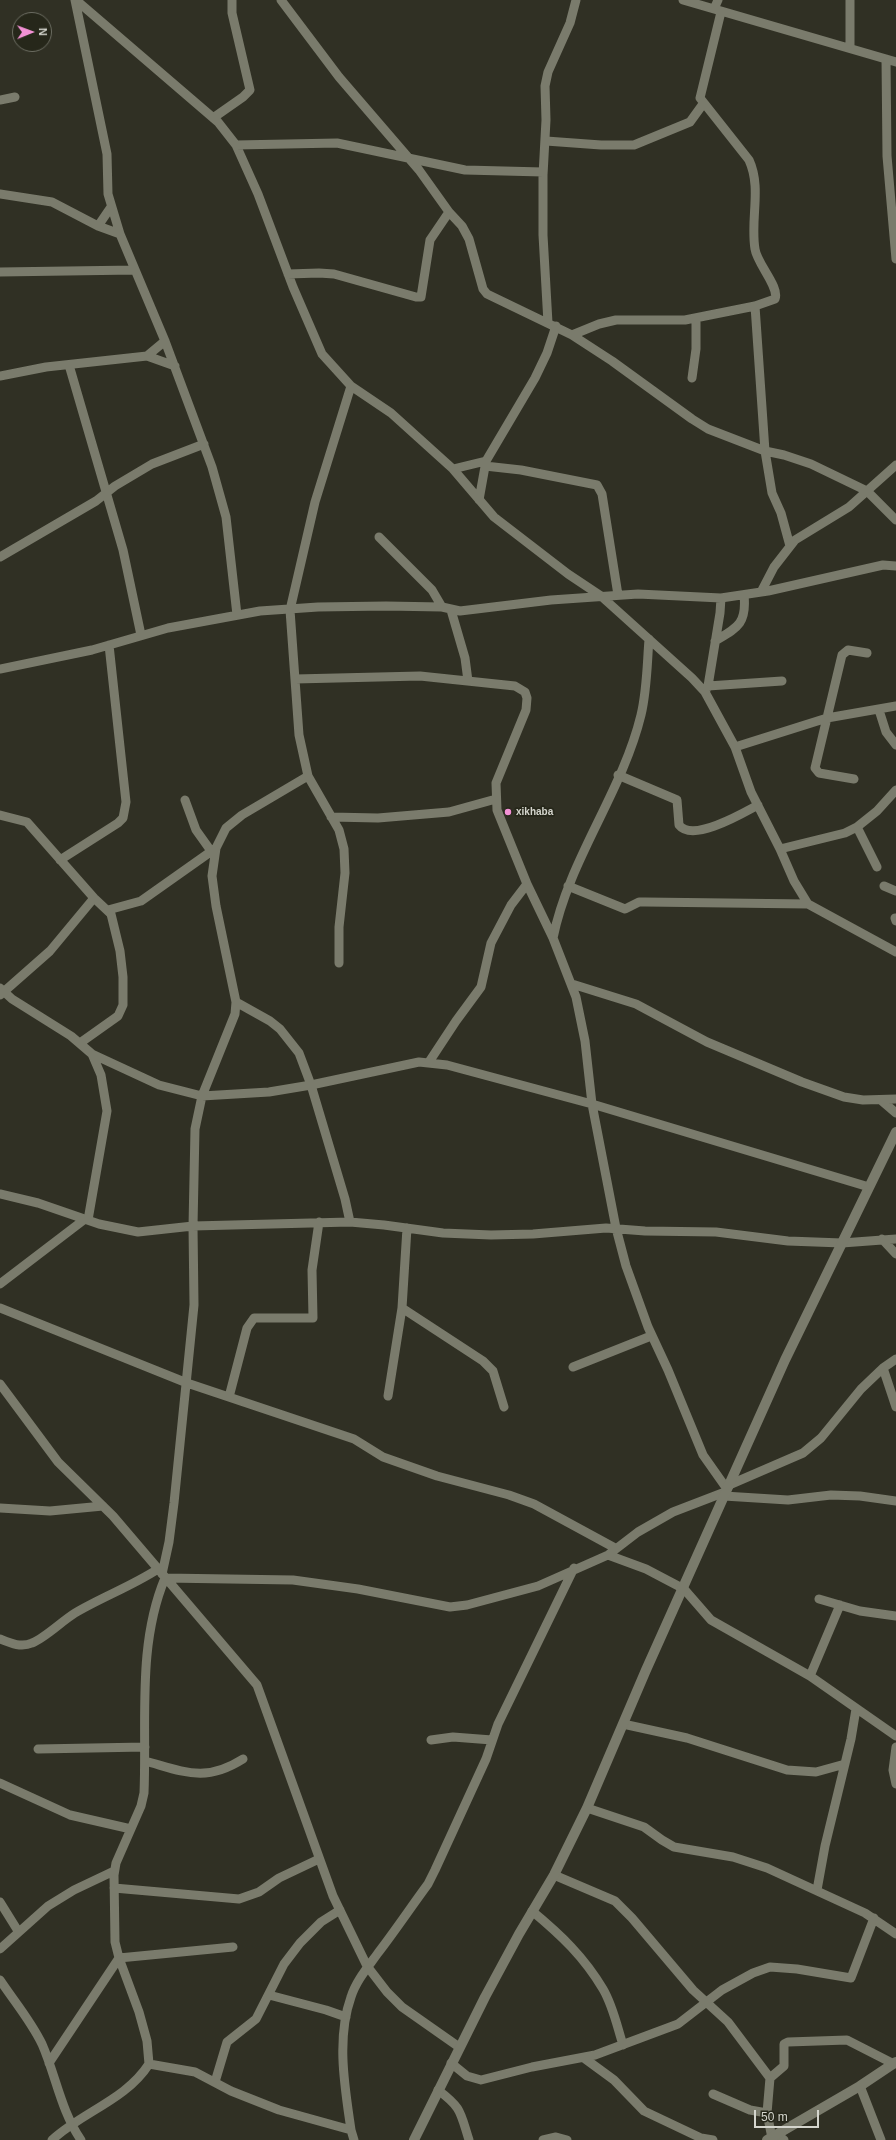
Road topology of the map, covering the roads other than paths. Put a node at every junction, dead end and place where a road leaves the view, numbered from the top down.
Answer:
1 (76, 0) edge
2 (232, 0) edge
3 (281, 0) edge
4 (576, 0) edge
5 (683, 0) edge
6 (718, 0) edge
7 (850, 0) edge
8 (717, 10) junction
9 (850, 48) junction
10 (886, 59) junction
11 (896, 62) edge
12 (15, 97) dead end
13 (0, 100) edge
14 (703, 104) junction
15 (212, 118) junction
16 (546, 141) junction
17 (236, 145) junction
18 (411, 160) junction
19 (543, 172) junction
20 (0, 194) edge
21 (111, 207) junction
22 (449, 212) junction
23 (98, 226) junction
24 (120, 234) junction
25 (896, 259) edge
26 (135, 270) junction
27 (0, 272) edge
28 (288, 274) junction
29 (755, 306) junction
30 (696, 318) junction
31 (552, 325) junction
32 (572, 335) junction
33 (165, 341) junction
34 (147, 356) junction
35 (69, 365) junction
36 (174, 366) junction
37 (0, 376) edge
38 (692, 378) dead end
39 (351, 386) junction
40 (204, 444) junction
41 (765, 451) junction
42 (485, 464) junction
43 (896, 465) edge
44 (453, 469) junction
45 (867, 491) junction
46 (106, 493) junction
47 (479, 500) junction
48 (896, 520) edge
49 (380, 537) dead end
50 (790, 546) junction
51 (0, 557) edge
52 (896, 566) edge
53 (761, 592) junction
54 (618, 595) junction
55 (744, 595) junction
56 (601, 596) junction
57 (721, 598) junction
58 (442, 607) junction
59 (290, 610) junction
60 (451, 610) junction
61 (236, 615) junction
62 (141, 635) junction
63 (649, 640) junction
64 (715, 641) junction
65 (109, 645) junction
66 (866, 653) dead end
67 (0, 669) edge
68 (295, 679) junction
69 (468, 681) junction
70 (782, 681) dead end
71 (706, 689) junction
72 (896, 706) edge
73 (879, 710) junction
74 (827, 718) junction
75 (896, 745) edge
76 (735, 747) junction
77 (618, 775) junction
78 (308, 776) junction
79 (854, 779) dead end
80 (896, 790) edge
81 (496, 799) junction
82 (184, 800) dead end
83 (758, 804) junction
84 (0, 815) edge
85 (331, 817) junction
86 (857, 827) junction
87 (780, 849) junction
88 (213, 850) junction
89 (60, 860) junction
90 (877, 867) dead end
91 (527, 884) junction
92 (568, 886) junction
93 (884, 886) dead end
94 (896, 891) edge
95 (94, 898) junction
96 (808, 904) junction
97 (108, 910) junction
98 (558, 915) junction
99 (544, 921) junction
100 (553, 938) junction
101 (896, 951) edge
102 (339, 963) dead end
103 (572, 984) junction
104 (1, 992) edge
105 (236, 1002) junction
106 (80, 1044) junction
107 (92, 1054) junction
108 (429, 1062) junction
109 (311, 1085) junction
110 (202, 1096) junction
111 (896, 1099) edge
112 (882, 1100) junction
113 (592, 1104) junction
114 (896, 1113) edge
115 (896, 1132) edge
116 (869, 1187) junction
117 (0, 1194) edge
118 (86, 1219) junction
119 (319, 1222) junction
120 (350, 1222) junction
121 (192, 1226) junction
122 (407, 1228) junction
123 (616, 1228) junction
124 (882, 1239) junction
125 (896, 1239) edge
126 (842, 1243) junction
127 (896, 1254) edge
128 (0, 1284) edge
129 (0, 1308) edge
130 (402, 1308) junction
131 (652, 1336) junction
132 (896, 1358) edge
133 (573, 1367) dead end
134 (883, 1368) junction
135 (187, 1383) junction
136 (0, 1384) edge
137 (388, 1396) dead end
138 (229, 1397) junction
139 (504, 1407) dead end
140 (896, 1407) edge
141 (726, 1490) junction
142 (896, 1501) edge
143 (103, 1506) junction
144 (0, 1508) edge
145 (611, 1552) junction
146 (574, 1568) junction
147 (162, 1573) junction
148 (684, 1589) junction
149 (819, 1599) dead end
150 (840, 1605) junction
151 (896, 1616) edge
152 (0, 1639) edge
153 (810, 1676) junction
154 (856, 1710) junction
155 (623, 1724) junction
156 (896, 1736) edge
157 (431, 1740) dead end
158 (492, 1740) junction
159 (145, 1747) junction
160 (896, 1747) edge
161 (38, 1749) dead end
162 (243, 1759) dead end
163 (145, 1762) junction
164 (845, 1764) junction
165 (0, 1783) edge
166 (896, 1784) edge
167 (588, 1808) junction
168 (131, 1829) junction
169 (320, 1859) junction
170 (114, 1871) junction
171 (554, 1875) junction
172 (114, 1888) junction
173 (817, 1890) junction
174 (0, 1902) edge
175 (340, 1910) junction
176 (532, 1911) junction
177 (874, 1918) junction
178 (18, 1931) junction
179 (896, 1934) edge
180 (233, 1946) dead end
181 (0, 1949) edge
182 (119, 1958) junction
183 (367, 1966) junction
184 (0, 1980) edge
185 (269, 1996) junction
186 (706, 2002) junction
187 (346, 2017) junction
188 (623, 2045) junction
189 (460, 2047) junction
190 (584, 2058) junction
191 (49, 2063) junction
192 (451, 2063) junction
193 (895, 2063) edge
194 (149, 2064) junction
195 (770, 2078) junction
196 (215, 2082) junction
197 (860, 2086) junction
198 (438, 2090) junction
199 (713, 2094) dead end
200 (767, 2113) junction
201 (70, 2124) junction
202 (351, 2130) junction
203 (775, 2138) edge
204 (52, 2140) edge
205 (81, 2140) edge
206 (354, 2140) edge
207 (414, 2140) edge
208 (468, 2140) edge
209 (543, 2140) edge
210 (567, 2140) edge
211 (713, 2140) edge
212 (880, 2140) edge

1 - 15 street
1 - 21 street
2 - 15 street
3 - 18 street
4 - 16 street
5 - 8 street
6 - 8 street
7 - 9 street
8 - 9 street
8 - 14 street
9 - 10 street
10 - 11 street
10 - 25 street
12 - 13 street
14 - 16 street
14 - 29 street
15 - 17 street
16 - 19 street
17 - 18 street
17 - 28 street
18 - 19 street
18 - 22 street
19 - 31 street
20 - 23 street
21 - 23 street
21 - 24 street
22 - 28 street
22 - 31 street
23 - 24 street
24 - 26 street
26 - 27 street
26 - 33 street
28 - 39 street
29 - 30 street
29 - 41 street
30 - 32 street
30 - 38 street
31 - 32 street
31 - 42 street
32 - 41 street
33 - 34 street
33 - 36 street
34 - 35 street
34 - 36 street
35 - 37 street
35 - 46 street
36 - 40 street
39 - 44 street
39 - 59 street
40 - 46 street
40 - 61 street
41 - 45 street
41 - 50 street
42 - 44 street
42 - 47 street
42 - 54 street
43 - 45 street
44 - 47 street
45 - 48 street
45 - 50 street
46 - 51 street
46 - 62 street
47 - 56 street
49 - 58 street
50 - 53 street
52 - 53 street
53 - 55 street
54 - 56 street
54 - 57 street
55 - 57 street
55 - 64 street
56 - 60 street
56 - 63 street
57 - 64 street
58 - 59 street
58 - 60 street
59 - 61 street
59 - 68 street
60 - 69 street
61 - 62 street
62 - 65 street
63 - 71 street
63 - 77 street
64 - 71 street
65 - 67 street
65 - 89 street
66 - 74 street
68 - 69 street
68 - 78 street
69 - 81 street
70 - 71 street
71 - 76 street
72 - 73 street
73 - 74 street
73 - 75 street
74 - 76 street
74 - 79 street
76 - 83 street
77 - 83 street
77 - 92 street
78 - 85 street
78 - 88 street
80 - 86 street
81 - 85 street
81 - 91 street
82 - 88 street
83 - 87 street
84 - 89 street
85 - 102 street
86 - 87 street
86 - 90 street
87 - 96 street
88 - 97 street
88 - 105 street
89 - 95 street
91 - 99 street
91 - 108 street
92 - 96 street
92 - 98 street
93 - 94 street
95 - 97 street
95 - 104 street
96 - 101 street
97 - 106 street
98 - 99 street
98 - 100 street
99 - 100 street
100 - 103 street
103 - 112 street
103 - 113 street
104 - 106 street
105 - 109 street
105 - 110 street
106 - 107 street
107 - 110 street
107 - 118 street
108 - 109 street
108 - 113 street
109 - 110 street
109 - 120 street
110 - 121 street
111 - 112 street
112 - 114 street
113 - 116 street
113 - 123 street
115 - 116 street
116 - 126 street
117 - 118 street
118 - 121 street
118 - 128 street
119 - 120 street
119 - 121 street
119 - 138 street
120 - 122 street
121 - 135 street
122 - 123 street
122 - 130 street
123 - 126 street
123 - 131 street
124 - 125 street
124 - 126 street
124 - 127 street
126 - 141 street
129 - 135 street
130 - 137 street
130 - 139 street
131 - 133 street
131 - 141 street
132 - 134 street
134 - 140 street
134 - 141 street
135 - 138 street
135 - 147 street
136 - 143 street
138 - 145 street
141 - 142 street
141 - 145 street
141 - 148 street
143 - 144 street
143 - 147 street
145 - 146 street
145 - 148 street
146 - 147 street
146 - 158 street
147 - 152 street
147 - 159 street
147 - 169 street
148 - 153 street
148 - 155 street
149 - 150 street
150 - 151 street
150 - 153 street
153 - 154 street
154 - 156 street
154 - 164 street
155 - 164 street
155 - 167 street
157 - 158 street
158 - 183 street
159 - 161 street
159 - 163 street
160 - 166 street
162 - 163 street
163 - 168 street
164 - 173 street
165 - 168 street
167 - 171 street
167 - 173 street
168 - 170 street
169 - 172 street
169 - 175 street
170 - 172 street
170 - 178 street
171 - 176 street
171 - 186 street
172 - 182 street
173 - 177 street
174 - 178 street
175 - 183 street
175 - 185 street
176 - 188 street
176 - 189 street
177 - 179 street
177 - 186 street
178 - 181 street
180 - 182 street
182 - 191 street
182 - 194 street
183 - 187 street
183 - 189 street
184 - 191 street
185 - 187 street
185 - 196 street
186 - 188 street
186 - 195 street
187 - 202 street
188 - 190 street
189 - 192 street
190 - 192 street
190 - 211 street
191 - 201 street
192 - 198 street
193 - 195 street
193 - 197 street
194 - 196 street
194 - 201 street
195 - 200 street
196 - 202 street
197 - 203 street
197 - 212 street
198 - 207 street
198 - 208 street
199 - 200 street
200 - 203 street
201 - 204 street
201 - 205 street
202 - 206 street
209 - 210 street

